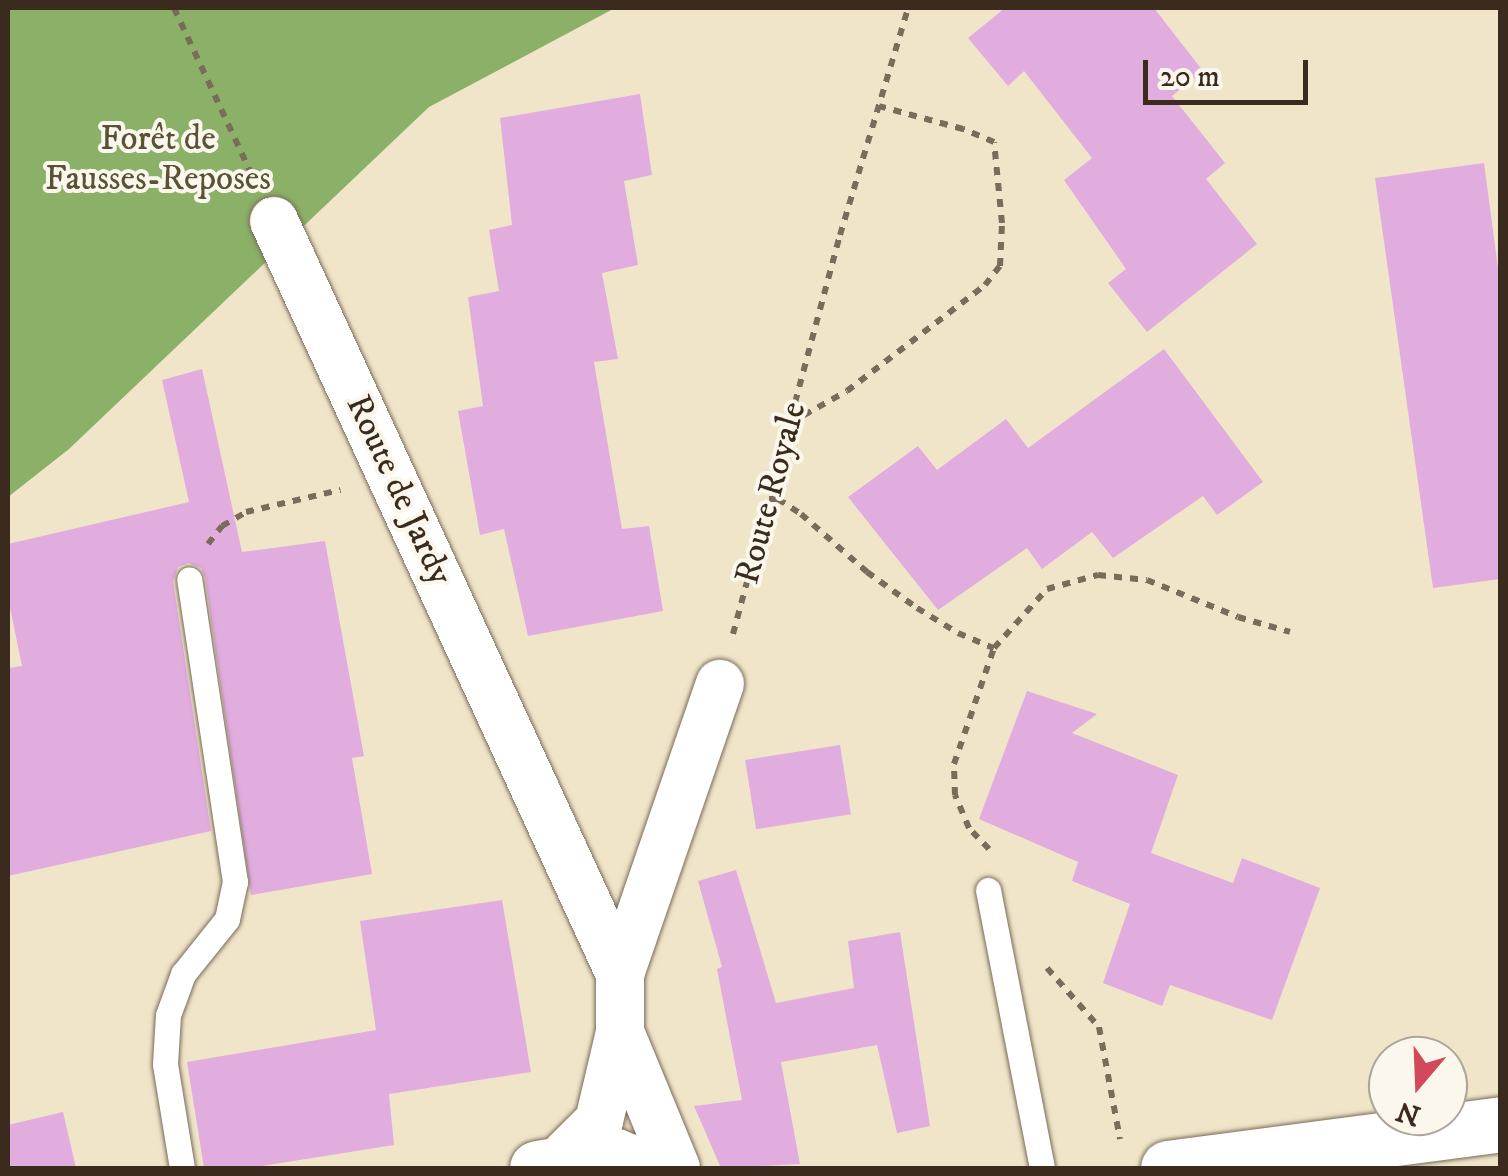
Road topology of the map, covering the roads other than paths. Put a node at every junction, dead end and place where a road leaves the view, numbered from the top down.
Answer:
1 (274, 221) road end
2 (188, 579) road end
3 (720, 684) road end
4 (988, 890) dead end
5 (620, 974) junction
6 (620, 1032) junction
7 (1500, 1124) edge
8 (1146, 1160) edge
9 (547, 1166) edge
10 (182, 1168) edge
11 (645, 1168) edge
12 (676, 1168) edge
13 (1042, 1168) edge

1 - 5 street, Route de Jardy
2 - 10 lane
3 - 5 street
4 - 13 lane
5 - 6 street
6 - 9 street
6 - 12 street
7 - 8 main road
9 - 11 main road

